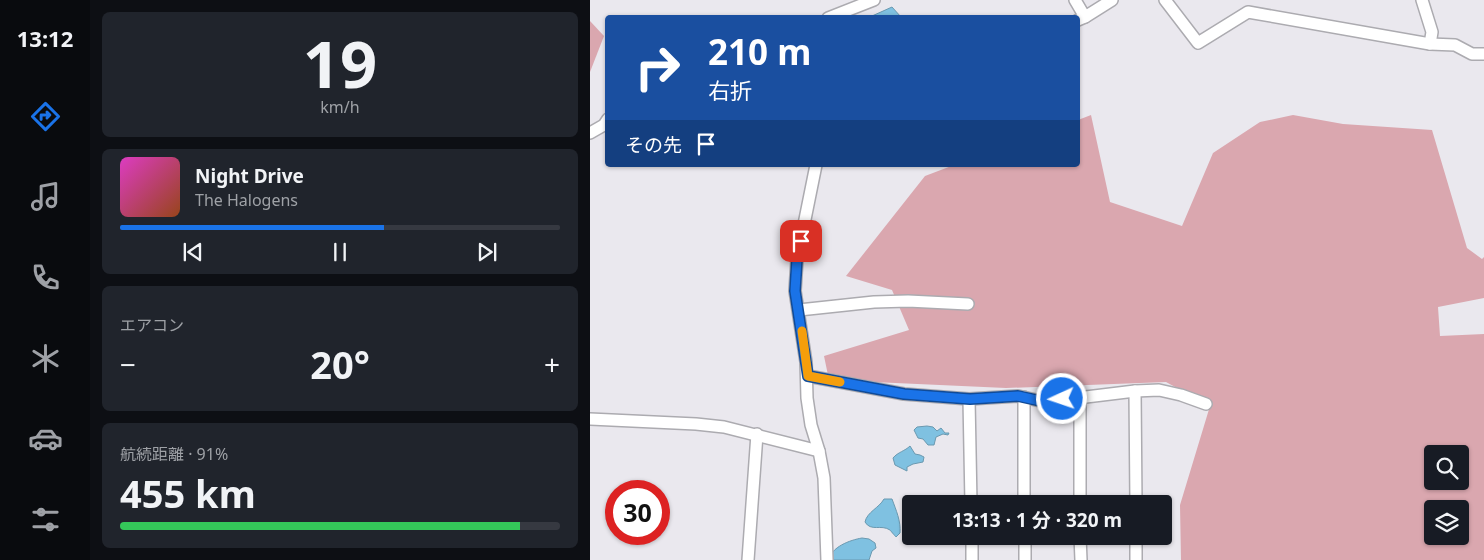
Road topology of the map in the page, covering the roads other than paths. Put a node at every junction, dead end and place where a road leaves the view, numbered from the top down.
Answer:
1 (874, 0) edge
2 (1075, 0) edge
3 (1112, 0) edge
4 (1165, 0) edge
5 (1422, 0) edge
6 (836, 15) edge
7 (1080, 15) edge
8 (1081, 19) edge
9 (1430, 44) junction
10 (1484, 54) edge
11 (605, 124) edge
12 (590, 133) edge
13 (816, 167) edge
14 (968, 304) dead end
15 (799, 310) junction
16 (808, 376) junction
17 (1135, 391) junction
18 (1080, 396) junction
19 (1024, 398) junction
20 (970, 399) junction
21 (1206, 404) dead end
22 (590, 419) edge
23 (757, 434) junction
24 (819, 451) junction
25 (971, 495) edge
26 (1024, 495) edge
27 (1080, 495) edge
28 (1136, 495) edge
29 (972, 545) edge
30 (1025, 545) edge
31 (1080, 545) edge
32 (1136, 545) edge
33 (748, 560) edge
34 (827, 560) edge
35 (972, 560) edge
36 (1025, 560) edge
37 (1080, 560) edge
38 (1136, 560) edge

1 - 6 street
2 - 7 street
3 - 8 street
4 - 9 street
5 - 9 street
9 - 10 street
11 - 12 street
13 - 15 street
14 - 15 street
15 - 16 street
16 - 20 street
16 - 24 street
17 - 18 street
17 - 21 street
17 - 28 street
18 - 19 street
18 - 27 street
19 - 20 street
19 - 26 street
20 - 25 street
22 - 23 street
23 - 24 street
23 - 33 street
24 - 34 street
29 - 35 street
30 - 36 street
31 - 37 street
32 - 38 street

